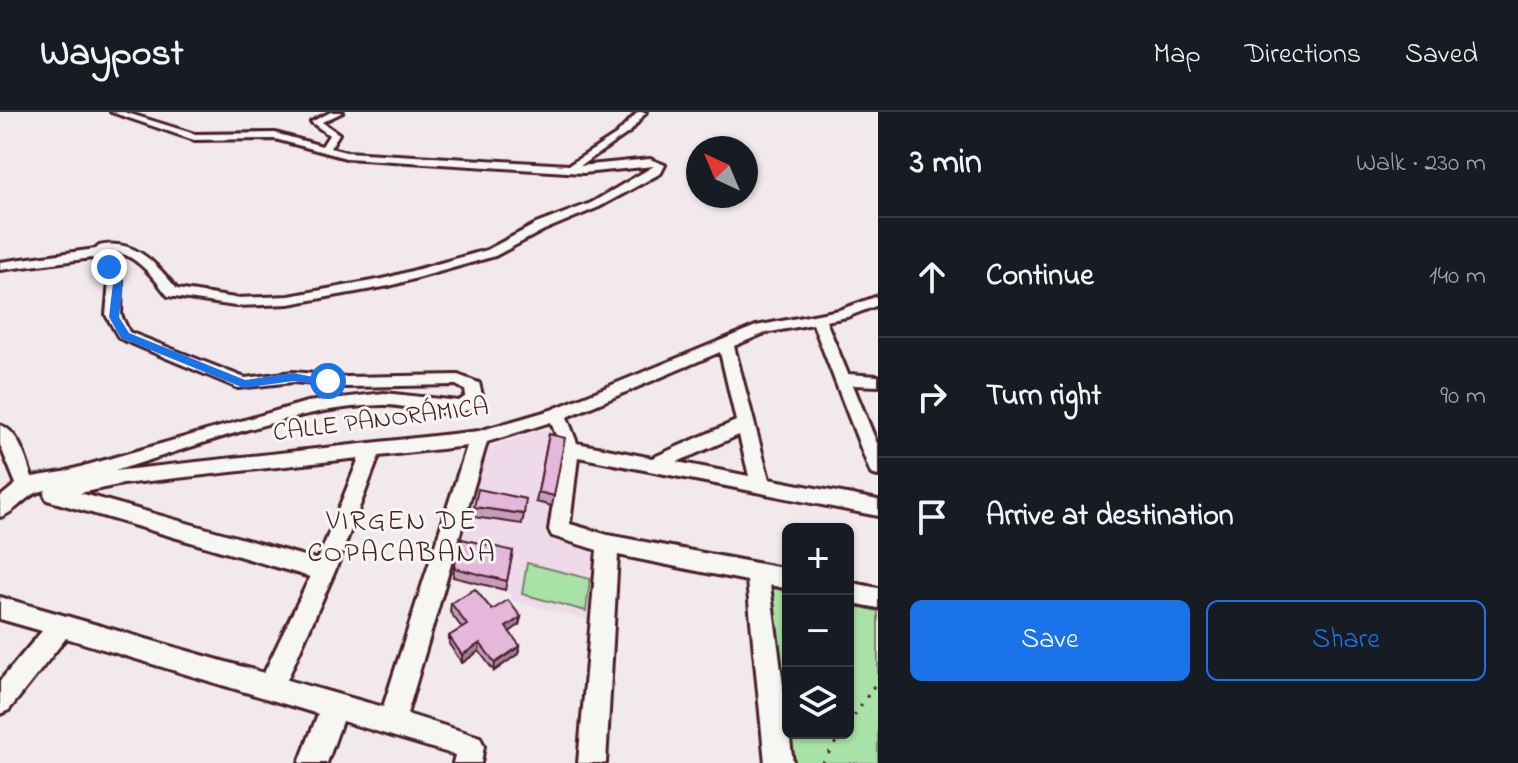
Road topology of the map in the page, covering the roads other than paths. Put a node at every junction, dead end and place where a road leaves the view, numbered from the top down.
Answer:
1 (115, 112) edge
2 (339, 112) edge
3 (642, 112) edge
4 (325, 148) junction
5 (571, 168) junction
6 (98, 253) junction
7 (0, 266) edge
8 (878, 300) edge
9 (818, 319) junction
10 (726, 343) junction
11 (841, 379) junction
12 (878, 381) edge
13 (557, 414) junction
14 (747, 424) junction
15 (0, 431) edge
16 (479, 438) junction
17 (372, 449) junction
18 (570, 449) junction
19 (653, 465) junction
20 (878, 467) edge
21 (26, 486) junction
22 (761, 486) junction
23 (48, 492) junction
24 (878, 508) edge
25 (0, 509) edge
26 (608, 544) junction
27 (324, 571) junction
28 (757, 572) junction
29 (782, 578) edge
30 (854, 593) edge
31 (878, 598) edge
32 (0, 608) edge
33 (61, 627) junction
34 (270, 688) junction
35 (0, 701) edge
36 (334, 707) junction
37 (391, 723) junction
38 (469, 754) edge
39 (313, 763) edge
40 (592, 763) edge
41 (779, 763) edge

1 - 4 street
2 - 4 street
3 - 5 street
4 - 5 street
5 - 6 street
6 - 7 street
6 - 21 street
8 - 9 street, CALLE PANORÁMICA
9 - 10 street, CALLE PANORÁMICA
9 - 11 street
10 - 13 street, CALLE PANORÁMICA
10 - 14 street
11 - 12 street
11 - 20 street
13 - 16 street, CALLE PANORÁMICA
13 - 18 street
14 - 19 street
14 - 22 street
15 - 21 street
16 - 17 street, CALLE PANORÁMICA
16 - 37 street
17 - 23 street, CALLE PANORÁMICA
17 - 27 street
18 - 19 street
18 - 26 street
19 - 22 street
21 - 23 street, CALLE PANORÁMICA
21 - 25 street
22 - 24 street
23 - 27 street
26 - 28 street
26 - 40 street
27 - 34 street
28 - 29 street
28 - 41 street
30 - 31 street
32 - 33 street
33 - 34 street
33 - 35 street
34 - 36 street
36 - 37 street
36 - 39 street
37 - 38 street

